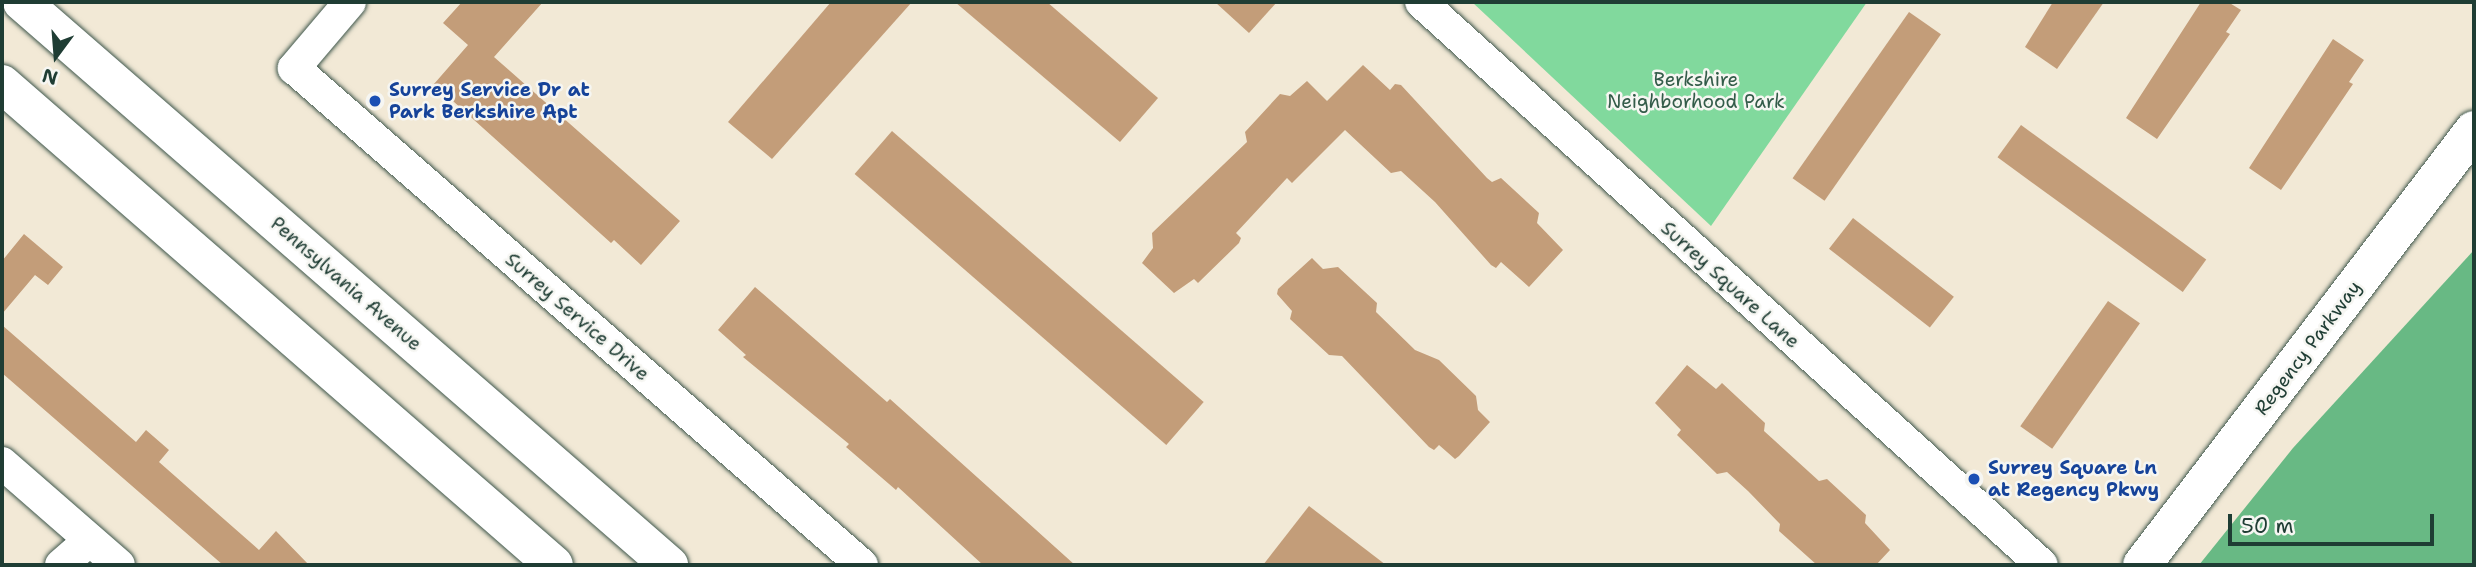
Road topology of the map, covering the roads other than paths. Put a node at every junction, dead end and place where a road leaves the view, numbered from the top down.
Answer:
1 (22, 2) edge
2 (350, 2) edge
3 (1421, 2) edge
4 (2, 84) edge
5 (2474, 130) edge
6 (2, 463) edge
7 (90, 540) junction
8 (61, 565) edge
9 (119, 565) edge
10 (554, 565) edge
11 (669, 565) edge
12 (862, 565) edge
13 (2042, 565) edge
14 (2142, 565) edge

1 - 11 main road, Pennsylvania Avenue
2 - 12 street, Surrey Service Drive
3 - 13 street, Surrey Square Lane
4 - 10 main road
5 - 14 main road, Regency Parkway
6 - 7 street
7 - 8 street
7 - 9 street

